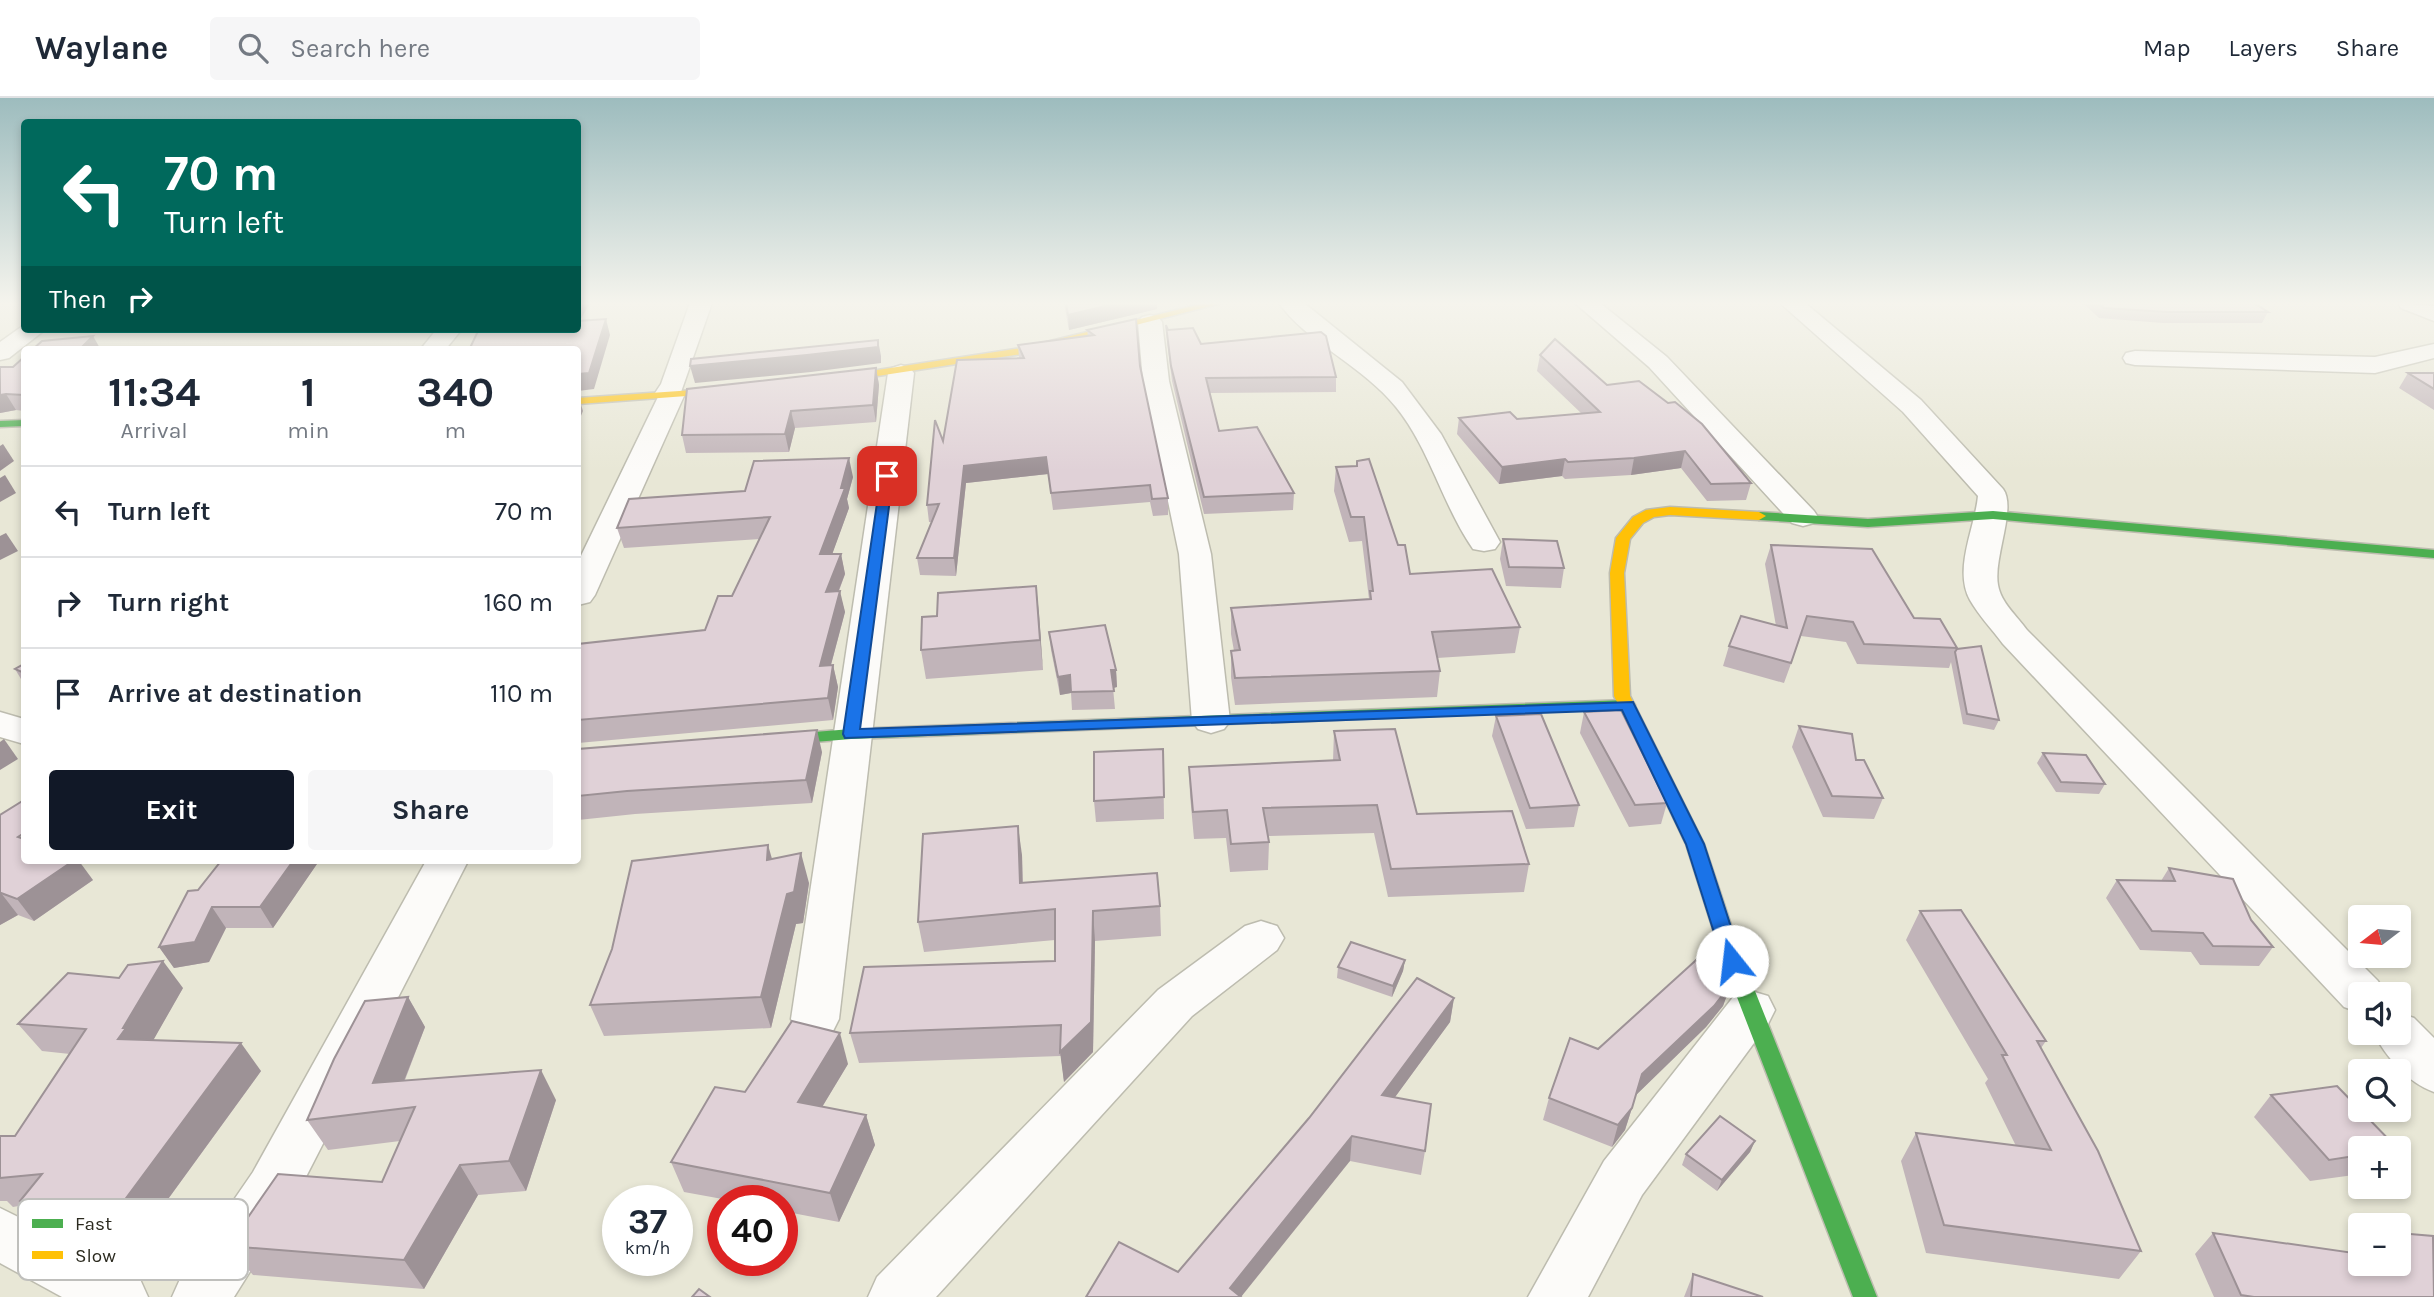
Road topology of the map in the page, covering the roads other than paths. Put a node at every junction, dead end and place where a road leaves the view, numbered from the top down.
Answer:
1 (682, 359) edge
2 (985, 359) edge
3 (1154, 359) edge
4 (1360, 359) edge
5 (1654, 359) edge
6 (1857, 359) edge
7 (2167, 359) edge
8 (2400, 359) edge
9 (901, 373) junction
10 (806, 382) edge
11 (752, 388) edge
12 (671, 396) junction
13 (581, 401) edge
14 (21, 423) edge
15 (0, 424) edge
16 (1993, 515) junction
17 (1803, 517) junction
18 (1484, 542) dead end
19 (2432, 555) edge
20 (581, 589) edge
21 (1628, 705) junction
22 (1211, 721) junction
23 (0, 724) edge
24 (21, 731) edge
25 (851, 734) junction
26 (755, 742) edge
27 (445, 864) edge
28 (1261, 938) dead end
29 (2349, 982) edge
30 (1752, 1010) junction
31 (815, 1019) dead end
32 (2409, 1045) edge
33 (2434, 1071) edge
34 (248, 1226) edge
35 (0, 1234) edge
36 (18, 1244) edge
37 (87, 1280) edge
38 (212, 1280) edge
39 (119, 1297) edge
40 (201, 1297) edge
41 (897, 1297) edge
42 (1558, 1297) edge
43 (1864, 1297) edge

1 - 12 street
2 - 9 street
3 - 22 street
4 - 18 street
5 - 17 street
6 - 16 street
7 - 8 street
9 - 10 street
9 - 25 street
11 - 12 street
12 - 13 street
12 - 20 street
14 - 15 street
16 - 17 street
16 - 19 street
16 - 29 street
17 - 21 street
21 - 22 street
21 - 30 street
22 - 25 street
23 - 24 street
25 - 26 street
25 - 31 street
27 - 34 street
28 - 41 street
30 - 42 street
30 - 43 street
32 - 33 street
35 - 36 street
37 - 39 street
38 - 40 street

